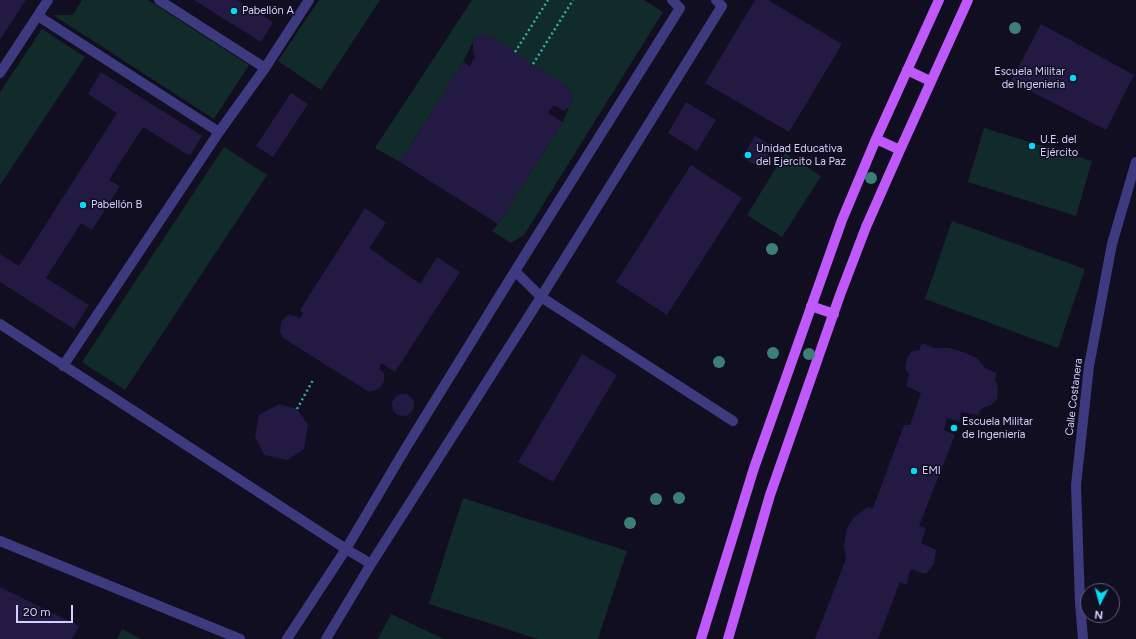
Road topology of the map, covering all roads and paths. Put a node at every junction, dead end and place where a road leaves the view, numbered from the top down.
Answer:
1 (48, 0) edge
2 (159, 0) edge
3 (309, 0) edge
4 (548, 0) edge
5 (573, 0) edge
6 (672, 0) edge
7 (716, 0) edge
8 (939, 0) edge
9 (968, 0) edge
10 (38, 16) junction
11 (515, 52) dead end
12 (533, 64) dead end
13 (265, 68) junction
14 (907, 70) junction
15 (0, 74) edge
16 (930, 81) junction
17 (219, 132) junction
18 (876, 139) junction
19 (900, 150) junction
20 (1136, 162) edge
21 (515, 271) junction
22 (541, 297) junction
23 (811, 306) junction
24 (834, 314) junction
25 (0, 324) edge
26 (63, 366) junction
27 (313, 380) dead end
28 (297, 409) dead end
29 (733, 421) dead end
30 (0, 541) edge
31 (346, 549) junction
32 (371, 564) junction
33 (240, 639) edge
34 (287, 639) edge
35 (326, 639) edge
36 (701, 639) edge
37 (728, 639) edge
38 (1083, 639) edge

1 - 10 street
2 - 13 street
3 - 13 street
4 - 11 path
5 - 12 path
6 - 21 street
7 - 22 street
8 - 14 main road
9 - 16 main road
10 - 15 street
10 - 17 street
13 - 17 street
14 - 16 main road
14 - 18 main road
16 - 19 main road
17 - 26 street
18 - 19 main road
18 - 23 main road
19 - 24 main road
20 - 38 street, Calle Costanera
21 - 22 street
21 - 31 street
22 - 29 street
22 - 32 street
23 - 24 main road
23 - 36 main road
24 - 37 main road
25 - 26 street
26 - 31 street
27 - 28 path
30 - 33 street
31 - 32 street
31 - 34 street
32 - 35 street

